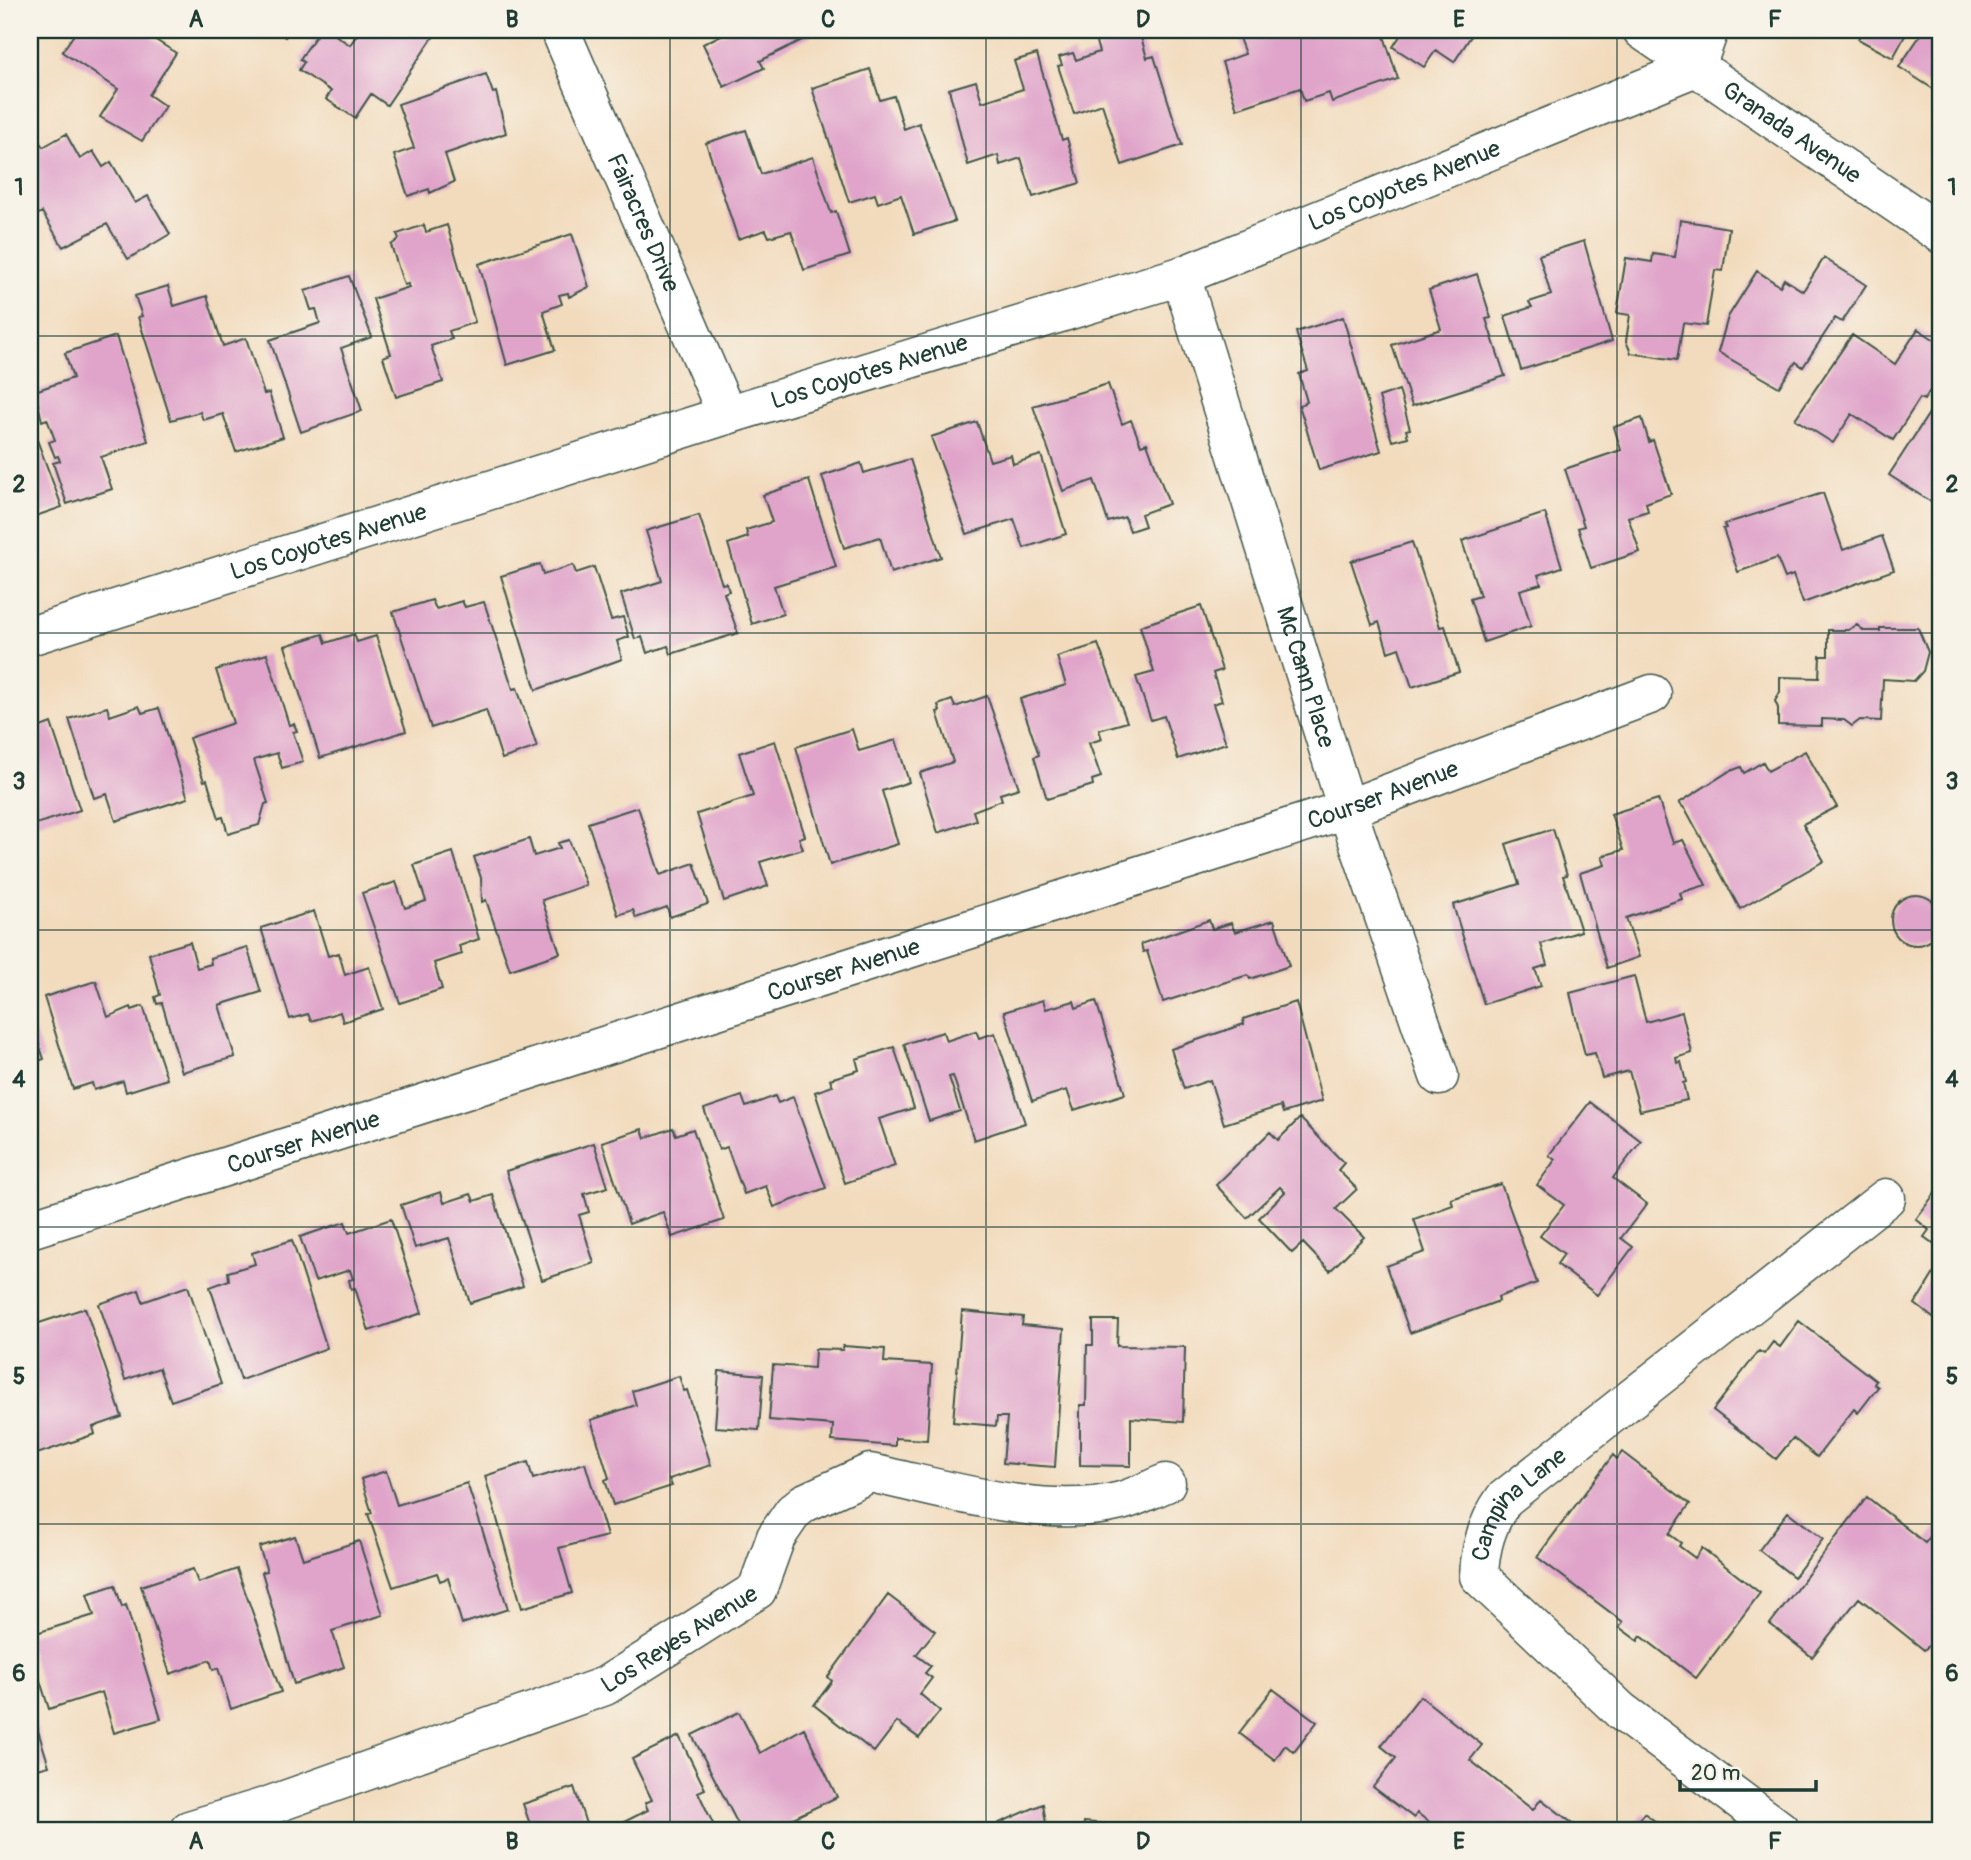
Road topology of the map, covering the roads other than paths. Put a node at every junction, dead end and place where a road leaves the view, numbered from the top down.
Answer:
1 (560, 30) edge
2 (1642, 30) edge
3 (1709, 30) edge
4 (1696, 67) junction
5 (1941, 234) edge
6 (1181, 276) junction
7 (727, 415) junction
8 (30, 636) edge
9 (1653, 694) dead end
10 (1347, 809) junction
11 (1439, 1076) dead end
12 (1886, 1198) dead end
13 (30, 1229) edge
14 (1166, 1483) dead end
15 (272, 1818) edge
16 (190, 1830) edge
17 (1780, 1830) edge

1 - 7 street, Fairacres Drive
2 - 4 street, Granada Avenue
3 - 4 street
4 - 5 street, Granada Avenue
4 - 6 street, Los Coyotes Avenue
6 - 7 street, Los Coyotes Avenue
6 - 10 street, Mc Cann Place
7 - 8 street, Los Coyotes Avenue
9 - 10 street, Courser Avenue
10 - 11 street, Mc Cann Place
10 - 13 street, Courser Avenue
12 - 17 street, Campina Lane
14 - 15 street, Los Reyes Avenue
15 - 16 street, Los Reyes Avenue

